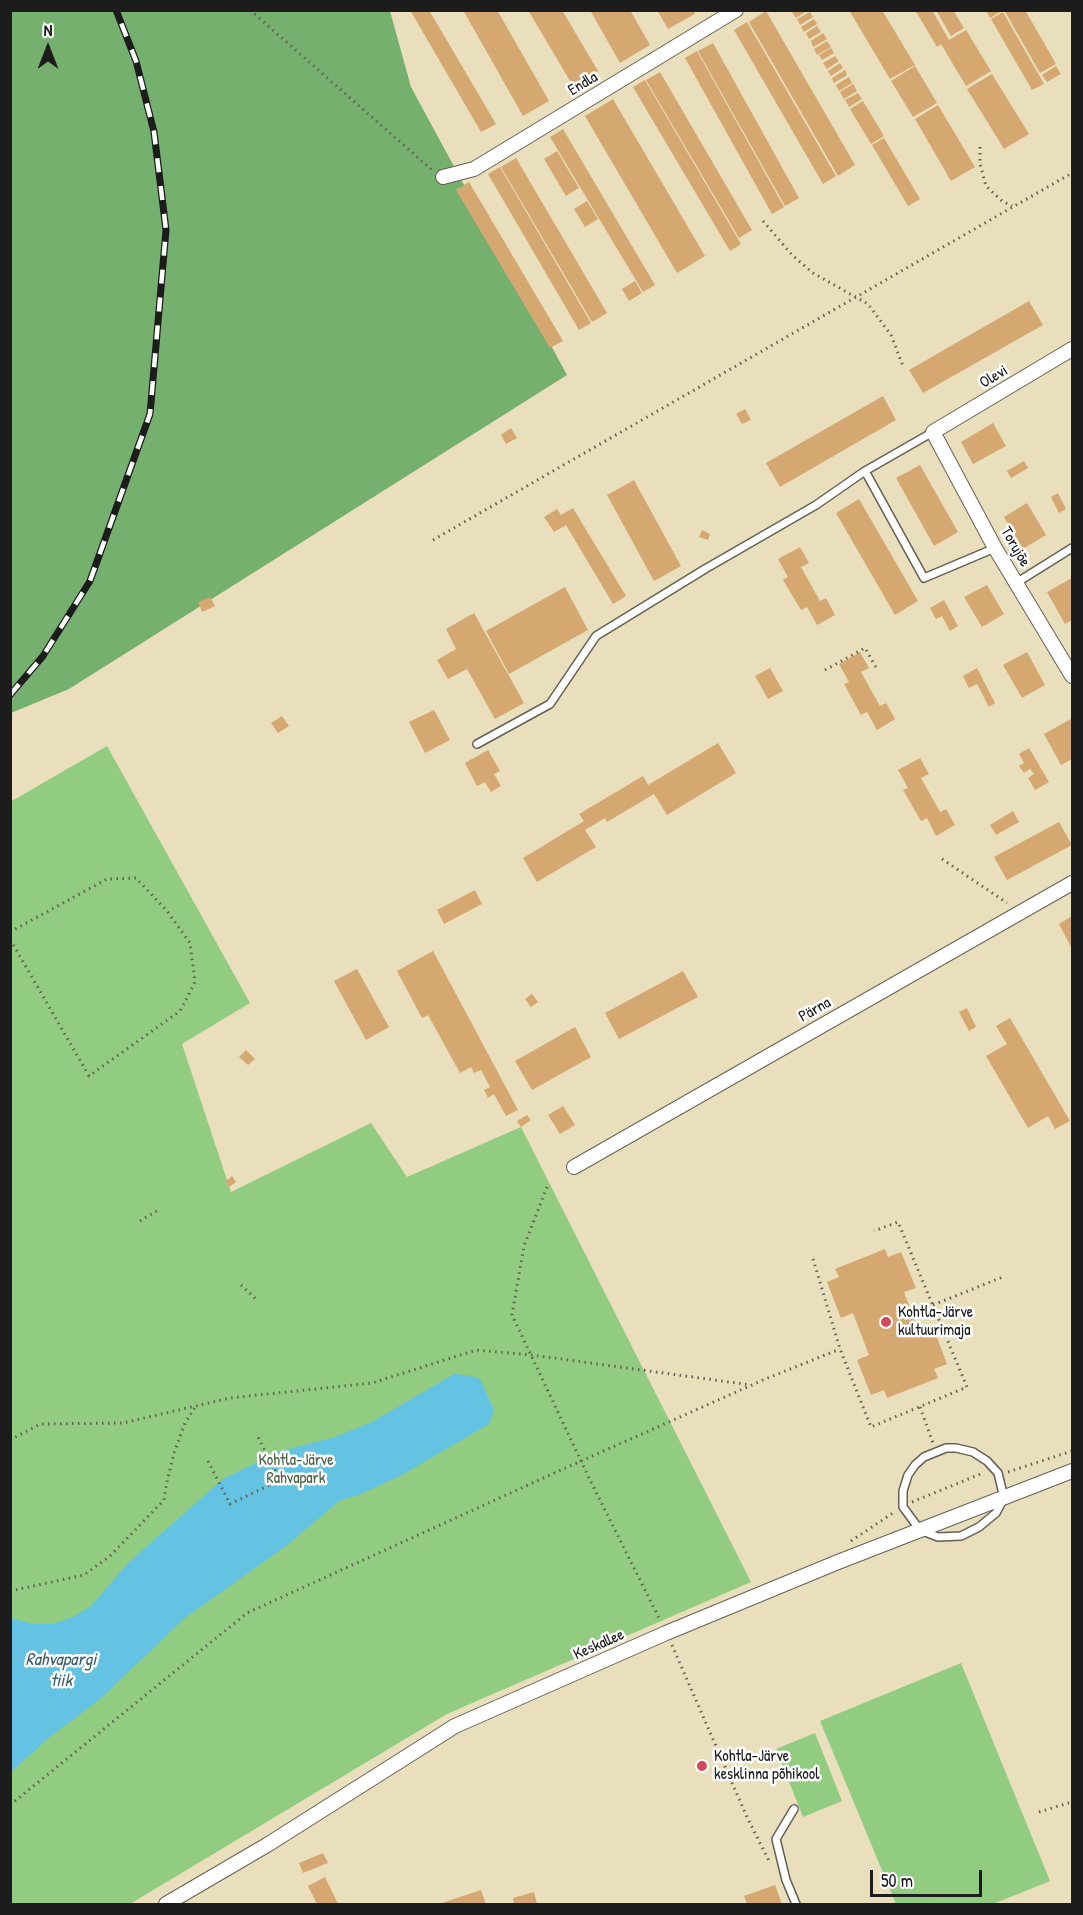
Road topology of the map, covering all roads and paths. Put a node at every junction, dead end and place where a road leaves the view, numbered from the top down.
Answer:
1 (250, 10) edge
2 (736, 10) edge
3 (980, 147) dead end
4 (1072, 173) edge
5 (444, 177) joint
6 (1013, 207) junction
7 (763, 221) dead end
8 (856, 297) junction
9 (1072, 350) edge
10 (903, 366) dead end
11 (933, 432) junction
12 (865, 471) junction
13 (433, 540) dead end
14 (995, 548) junction
15 (1072, 548) edge
16 (1016, 583) junction
17 (825, 669) dead end
18 (877, 669) dead end
19 (1072, 676) edge
20 (477, 744) dead end
21 (942, 859) dead end
22 (1072, 882) edge
23 (1009, 904) dead end
24 (10, 932) edge
25 (10, 939) edge
26 (574, 1167) dead end
27 (547, 1187) dead end
28 (160, 1209) dead end
29 (140, 1221) dead end
30 (874, 1232) dead end
31 (813, 1259) dead end
32 (1005, 1276) dead end
33 (241, 1286) dead end
34 (257, 1300) dead end
35 (933, 1305) junction
36 (840, 1349) junction
37 (532, 1355) junction
38 (752, 1385) junction
39 (196, 1406) junction
40 (919, 1407) junction
41 (257, 1435) dead end
42 (10, 1440) edge
43 (936, 1451) junction
44 (1072, 1451) edge
45 (208, 1461) dead end
46 (581, 1461) junction
47 (1072, 1470) edge
48 (998, 1473) junction
49 (1004, 1498) junction
50 (903, 1507) junction
51 (920, 1530) junction
52 (846, 1544) dead end
53 (10, 1592) edge
54 (666, 1633) junction
55 (1072, 1802) edge
56 (10, 1804) edge
57 (794, 1809) dead end
58 (1039, 1812) dead end
59 (770, 1862) dead end
60 (166, 1905) edge
61 (796, 1905) edge

1 - 5 path
2 - 5 street, Endla
3 - 6 path
4 - 6 path
6 - 8 path
7 - 8 path
8 - 10 path
8 - 13 path
9 - 11 street, Olevi
11 - 12 lane
11 - 14 street, Torujõe
12 - 14 lane
12 - 20 lane
14 - 16 street, Torujõe
15 - 16 lane
16 - 19 street, Torujõe
17 - 18 path
21 - 23 path
22 - 26 street, Pärna
24 - 25 path
27 - 37 path
28 - 29 path
30 - 35 path
31 - 36 path
32 - 35 path
33 - 34 path
35 - 40 path
36 - 38 path
36 - 40 path
37 - 38 path
37 - 39 path
37 - 46 path
38 - 46 path
39 - 42 path
39 - 53 path
40 - 43 path
41 - 45 path
43 - 48 lane
43 - 50 lane
44 - 48 path
46 - 54 path
46 - 56 path
47 - 49 street, Keskallee
48 - 49 lane
48 - 50 path
49 - 51 street, Keskallee
49 - 51 lane
50 - 51 lane
50 - 52 path
51 - 54 street, Keskallee
54 - 59 path
54 - 60 street, Keskallee
55 - 58 path
57 - 61 lane

